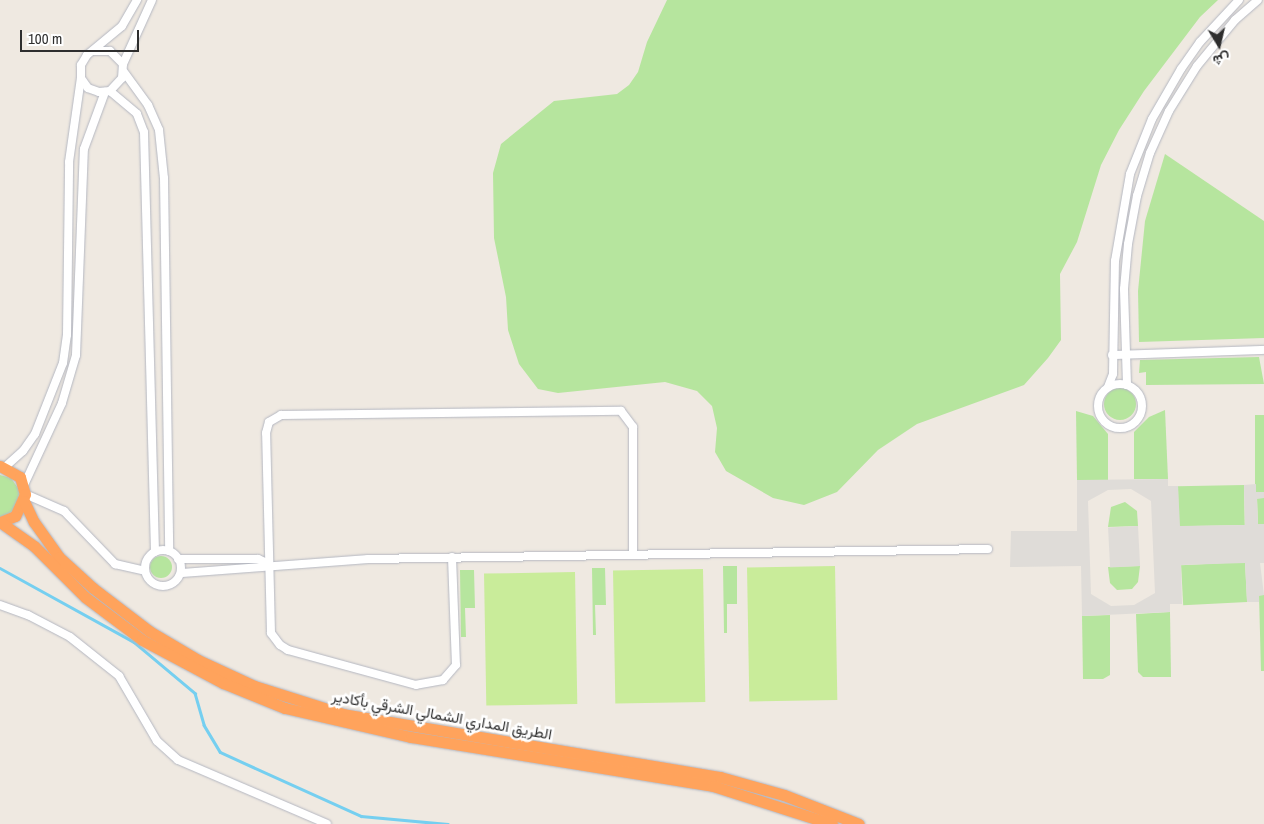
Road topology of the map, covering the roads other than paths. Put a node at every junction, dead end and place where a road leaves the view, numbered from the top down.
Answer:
1 (137, 0) edge
2 (152, 0) edge
3 (1239, 0) edge
4 (1258, 0) edge
5 (93, 52) junction
6 (123, 68) junction
7 (81, 78) junction
8 (108, 91) junction
9 (1264, 350) edge
10 (1112, 355) junction
11 (1125, 355) junction
12 (1127, 385) junction
13 (1108, 387) junction
14 (2, 467) edge
15 (24, 493) junction
16 (0, 522) edge
17 (988, 549) dead end
18 (169, 551) junction
19 (155, 552) junction
20 (633, 554) junction
21 (452, 557) junction
22 (178, 559) junction
23 (269, 564) junction
24 (145, 571) junction
25 (182, 573) junction
26 (0, 605) edge
27 (326, 824) edge
28 (832, 824) edge
29 (859, 824) edge

1 - 5 street
2 - 6 street
3 - 10 street
4 - 11 street
5 - 6 street
5 - 7 street
6 - 8 street
6 - 18 street
7 - 8 street
7 - 14 street
8 - 15 street
8 - 19 street
9 - 11 street
10 - 11 street
10 - 13 street
11 - 12 street
12 - 13 street
12 - 13 street
14 - 15 highway, الطريق المداري الشمالي الشرقي بأكادير
15 - 16 highway
15 - 24 street
15 - 29 highway, الطريق المداري الشمالي الشرقي بأكادير
16 - 28 highway, الطريق المداري الشمالي الشرقي بأكادير
17 - 20 street
18 - 19 street
18 - 22 street
19 - 24 street
20 - 21 street
20 - 23 street
21 - 23 street
21 - 23 street
22 - 23 street
22 - 25 street
23 - 25 street
24 - 25 street
26 - 27 street

